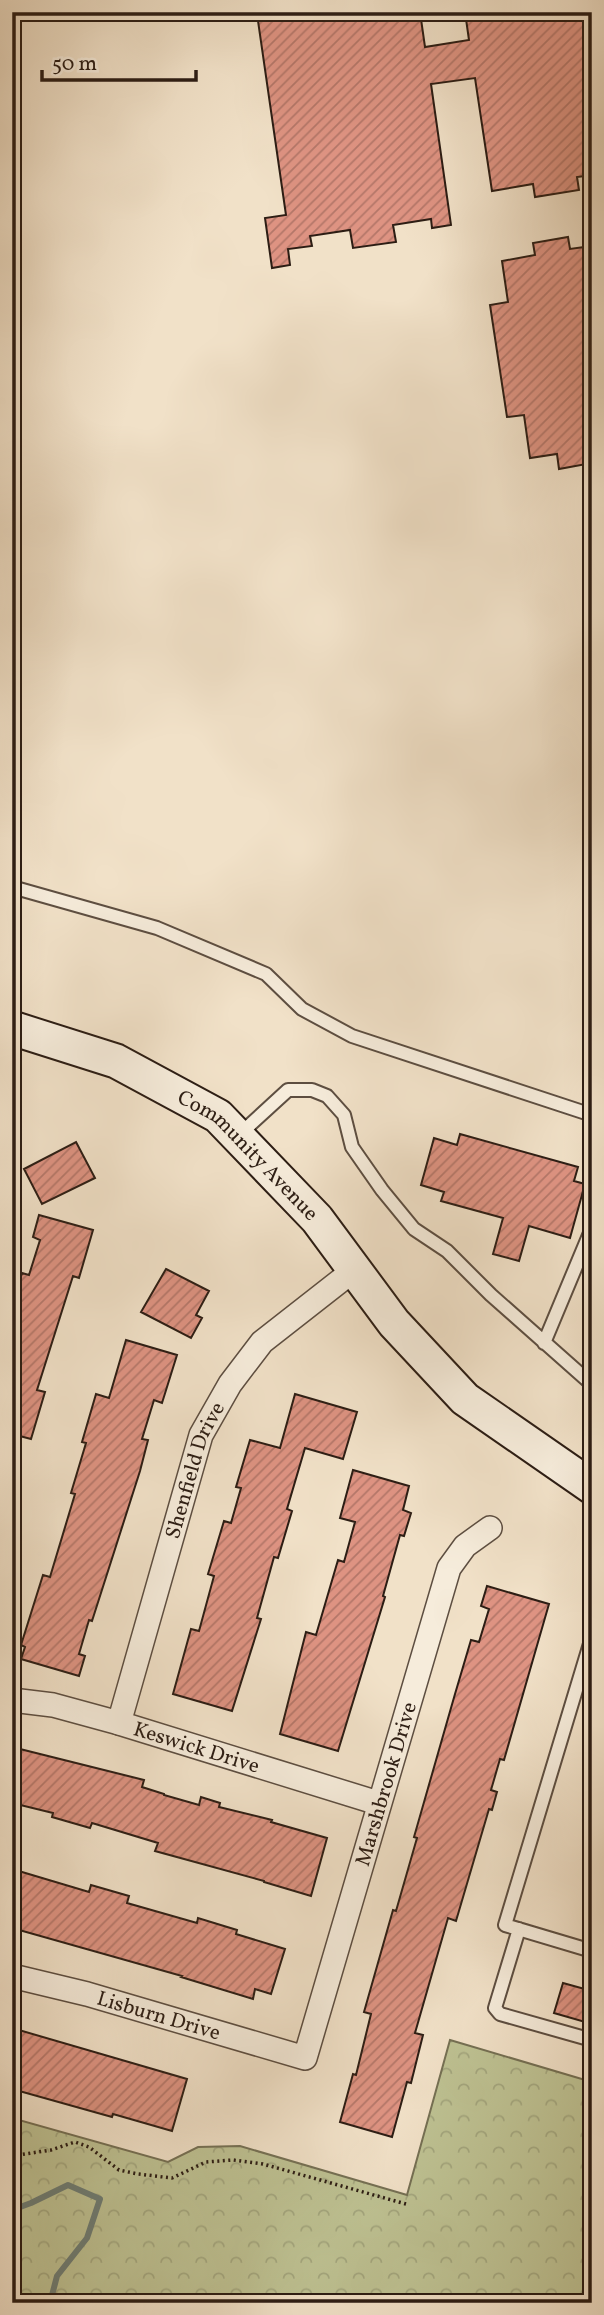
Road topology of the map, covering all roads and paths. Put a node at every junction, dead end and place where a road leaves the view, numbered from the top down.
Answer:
1 (12, 887) edge
2 (12, 1027) edge
3 (592, 1115) edge
4 (237, 1137) junction
5 (592, 1228) edge
6 (354, 1270) junction
7 (544, 1343) junction
8 (592, 1381) edge
9 (592, 1487) edge
10 (490, 1528) dead end
11 (592, 1637) edge
12 (12, 1700) edge
13 (119, 1723) junction
14 (378, 1803) junction
15 (519, 1929) junction
16 (592, 1951) edge
17 (12, 1976) edge
18 (592, 2040) edge
19 (305, 2057) joint
20 (12, 2156) edge
21 (406, 2204) dead end

1 - 3 lane
2 - 4 street, Community Avenue
4 - 6 street, Community Avenue
4 - 7 lane
5 - 7 lane
6 - 9 street, Community Avenue
6 - 13 street, Shenfield Drive
7 - 8 lane
10 - 14 street, Marshbrook Drive
11 - 15 lane
12 - 13 street, Keswick Drive
13 - 14 street, Keswick Drive
14 - 19 street, Marshbrook Drive
15 - 16 lane
15 - 18 lane
17 - 19 street, Lisburn Drive
20 - 21 path

